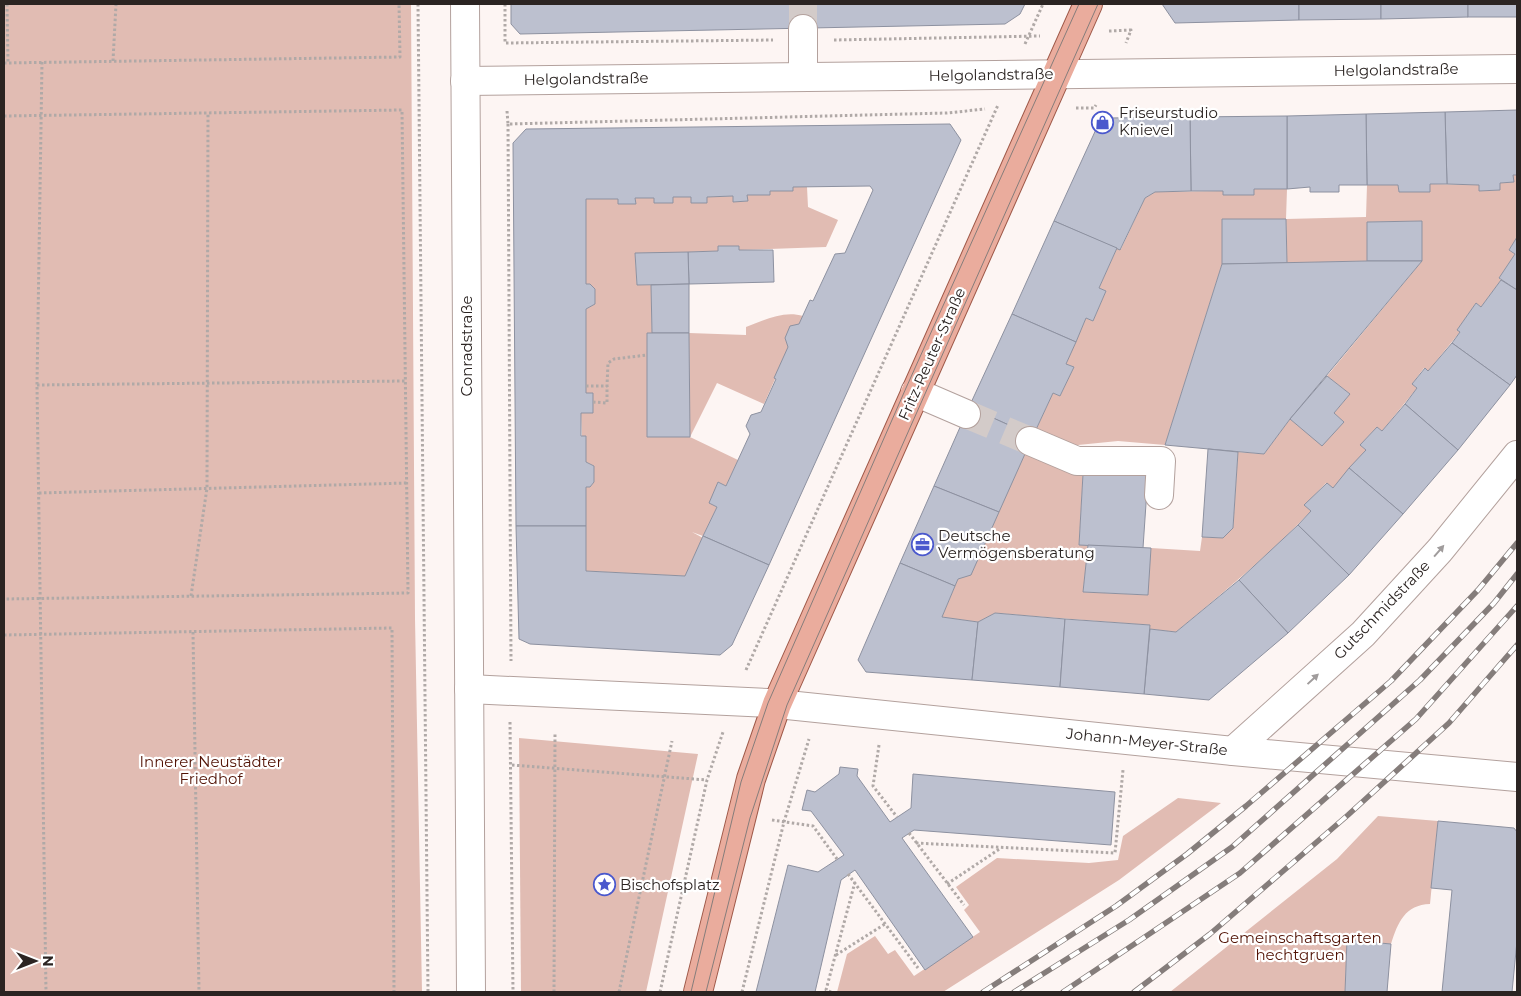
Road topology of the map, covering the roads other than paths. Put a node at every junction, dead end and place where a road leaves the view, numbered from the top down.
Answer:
1 (465, 4) edge
2 (1088, 4) edge
3 (803, 34) tunnel mouth
4 (1517, 69) edge
5 (1057, 74) junction
6 (803, 77) junction
7 (465, 80) junction
8 (915, 392) junction
9 (966, 414) tunnel mouth
10 (1030, 441) tunnel mouth
11 (1517, 455) edge
12 (1159, 495) dead end
13 (469, 689) junction
14 (777, 704) junction
15 (1233, 751) junction
16 (1517, 777) edge
17 (471, 992) edge
18 (698, 992) edge

1 - 7 street, Conradstraße
2 - 5 main road, Fritz-Reuter-Straße
3 - 6 street
4 - 5 street, Helgolandstraße
5 - 6 street, Helgolandstraße
5 - 8 main road, Fritz-Reuter-Straße
6 - 7 street, Helgolandstraße
7 - 13 street, Conradstraße
8 - 9 street
8 - 14 main road, Fritz-Reuter-Straße
10 - 12 street
15 -> 11 street, Gutschmidstraße
13 - 14 street
13 - 17 street
14 - 15 street, Johann-Meyer-Straße
14 - 18 main road
15 - 16 street, Johann-Meyer-Straße

